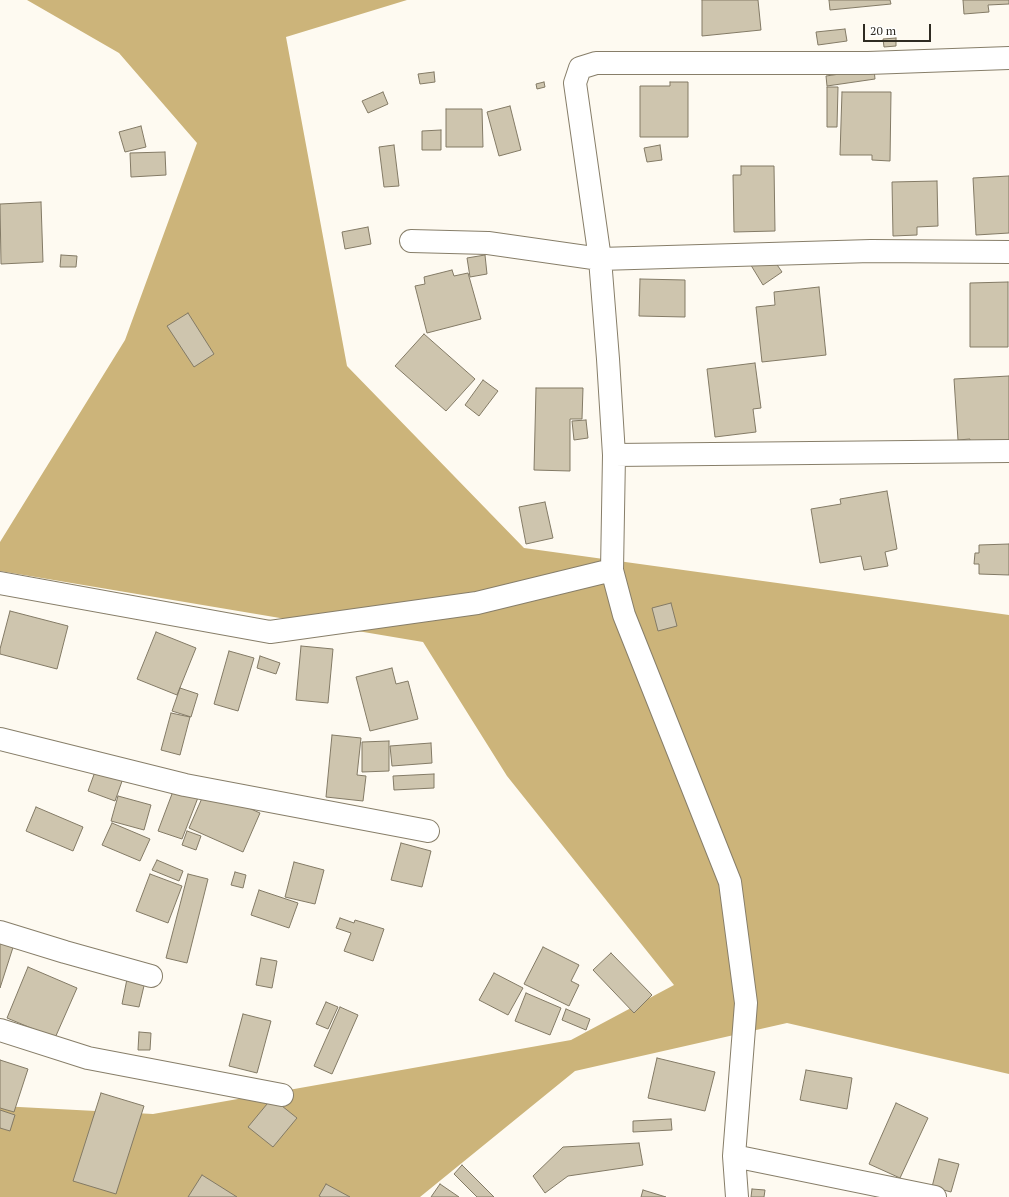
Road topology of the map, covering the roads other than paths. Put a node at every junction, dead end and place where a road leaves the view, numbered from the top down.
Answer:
1 (1009, 58) edge
2 (411, 241) dead end
3 (1009, 252) edge
4 (600, 259) junction
5 (1009, 451) edge
6 (614, 455) junction
7 (612, 570) junction
8 (0, 583) edge
9 (0, 739) edge
10 (428, 831) dead end
11 (0, 932) edge
12 (151, 976) dead end
13 (0, 1030) edge
14 (282, 1095) dead end
15 (734, 1156) junction
16 (736, 1197) edge
17 (935, 1197) edge

1 - 4 street
2 - 4 street
3 - 4 street
4 - 6 street
5 - 6 street
6 - 7 street
7 - 8 street
7 - 15 street
9 - 10 street
11 - 12 street
13 - 14 street
15 - 16 street
15 - 17 street

